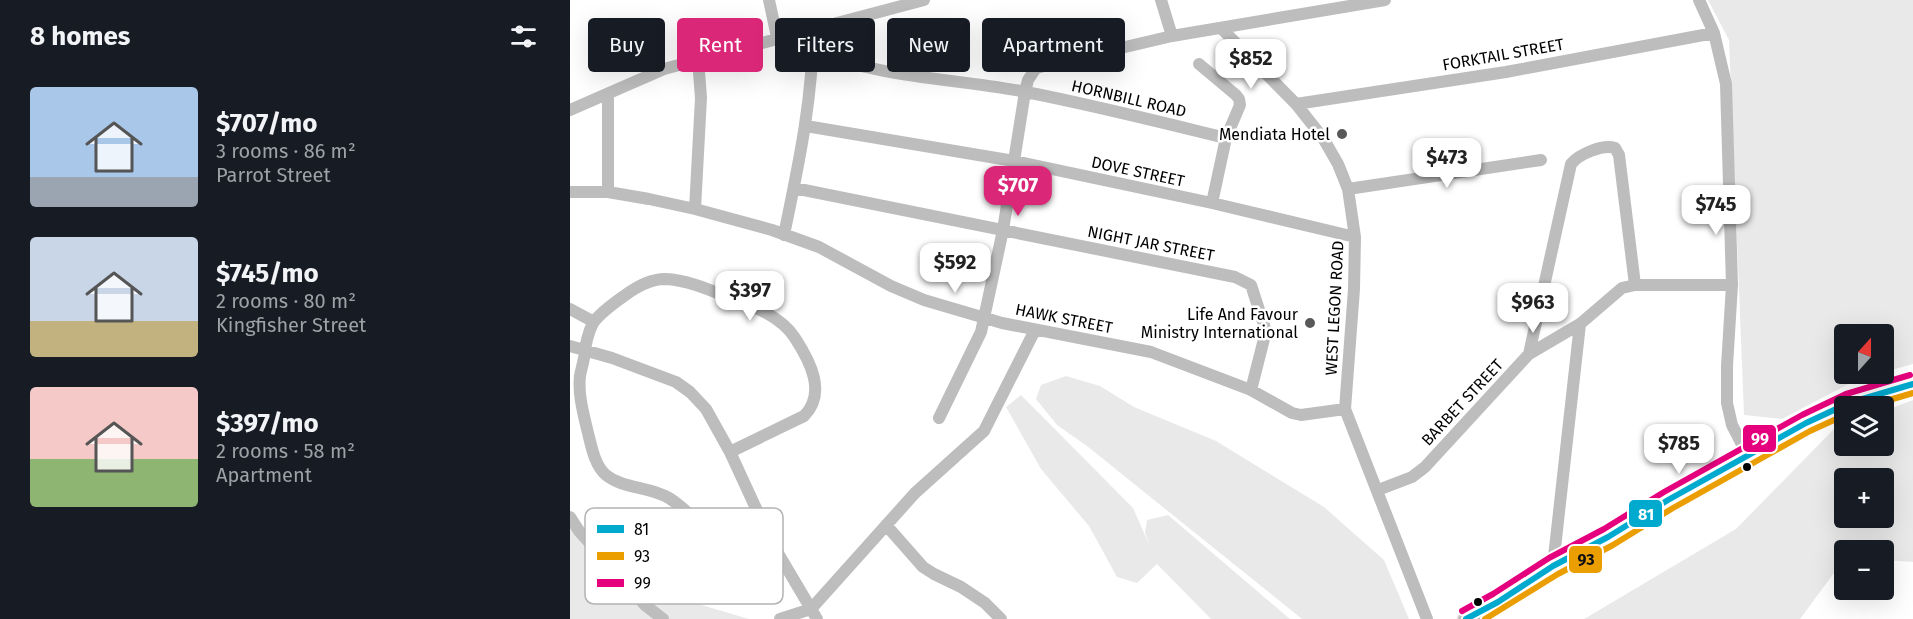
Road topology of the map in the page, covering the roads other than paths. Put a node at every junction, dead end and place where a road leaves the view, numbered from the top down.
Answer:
1 (769, 0) edge
2 (924, 0) edge
3 (1161, 0) edge
4 (1384, 0) edge
5 (1699, 0) edge
6 (855, 18) edge
7 (775, 28) edge
8 (1222, 29) junction
9 (1714, 33) junction
10 (1172, 36) junction
11 (1199, 64) dead end
12 (677, 65) edge
13 (875, 70) edge
14 (699, 72) edge
15 (811, 72) edge
16 (1025, 92) junction
17 (608, 94) junction
18 (1296, 104) junction
19 (570, 110) edge
20 (806, 126) junction
21 (1226, 138) junction
22 (1541, 160) dead end
23 (1014, 161) junction
24 (794, 188) junction
25 (1348, 189) junction
26 (570, 192) edge
27 (608, 192) junction
28 (1212, 203) junction
29 (694, 209) junction
30 (1003, 230) junction
31 (784, 235) junction
32 (1355, 237) junction
33 (1635, 285) junction
34 (1732, 285) junction
35 (570, 309) edge
36 (985, 317) junction
37 (594, 322) junction
38 (1580, 324) junction
39 (1035, 330) junction
40 (570, 346) edge
41 (585, 349) junction
42 (1529, 354) junction
43 (1913, 384) edge
44 (1251, 390) junction
45 (1345, 409) junction
46 (939, 418) dead end
47 (730, 453) junction
48 (1748, 456) junction
49 (1378, 490) junction
50 (682, 508) edge
51 (756, 508) edge
52 (570, 517) edge
53 (886, 525) junction
54 (585, 538) edge
55 (783, 562) edge
56 (1553, 566) junction
57 (645, 604) edge
58 (814, 614) edge
59 (663, 619) edge
60 (780, 619) edge
61 (1001, 619) edge
62 (1427, 619) edge
63 (1466, 619) edge

1 - 7 street
2 - 6 street
3 - 10 street
4 - 8 street
5 - 9 street
8 - 10 street
8 - 18 street, WEST LEGON ROAD
9 - 18 street, FORKTAIL STREET
9 - 34 street
10 - 16 street
11 - 21 street
12 - 17 street
13 - 16 street, HORNBILL ROAD
14 - 29 street
15 - 20 street
16 - 21 street, HORNBILL ROAD
16 - 23 street
17 - 19 street
17 - 27 street
18 - 25 street, WEST LEGON ROAD
20 - 23 street, DOVE STREET
20 - 24 street
21 - 28 street
22 - 25 street
23 - 28 street, DOVE STREET
23 - 30 street
24 - 30 street, NIGHT JAR STREET
24 - 31 street
25 - 32 street, WEST LEGON ROAD
26 - 27 street, HAWK STREET
27 - 29 street, HAWK STREET
28 - 32 street, DOVE STREET
29 - 31 street, HAWK STREET
30 - 36 street
30 - 44 street, NIGHT JAR STREET
31 - 36 street, HAWK STREET
32 - 45 street, WEST LEGON ROAD
33 - 34 street, BARBET STREET
33 - 38 street, BARBET STREET
33 - 42 street
34 - 48 street
35 - 37 street
36 - 39 street, HAWK STREET
36 - 46 street
37 - 41 street
37 - 47 street
38 - 42 street, BARBET STREET
38 - 56 street
39 - 44 street, HAWK STREET
39 - 53 street
40 - 41 street
41 - 47 street
41 - 50 street
42 - 49 street, BARBET STREET
43 - 48 main road
44 - 45 street, HAWK STREET
45 - 49 street, WEST LEGON ROAD
47 - 51 street
48 - 56 main road
49 - 62 street, WEST LEGON ROAD
52 - 54 street
53 - 58 street
53 - 61 street
55 - 58 street
56 - 63 main road
57 - 59 street
58 - 60 street

